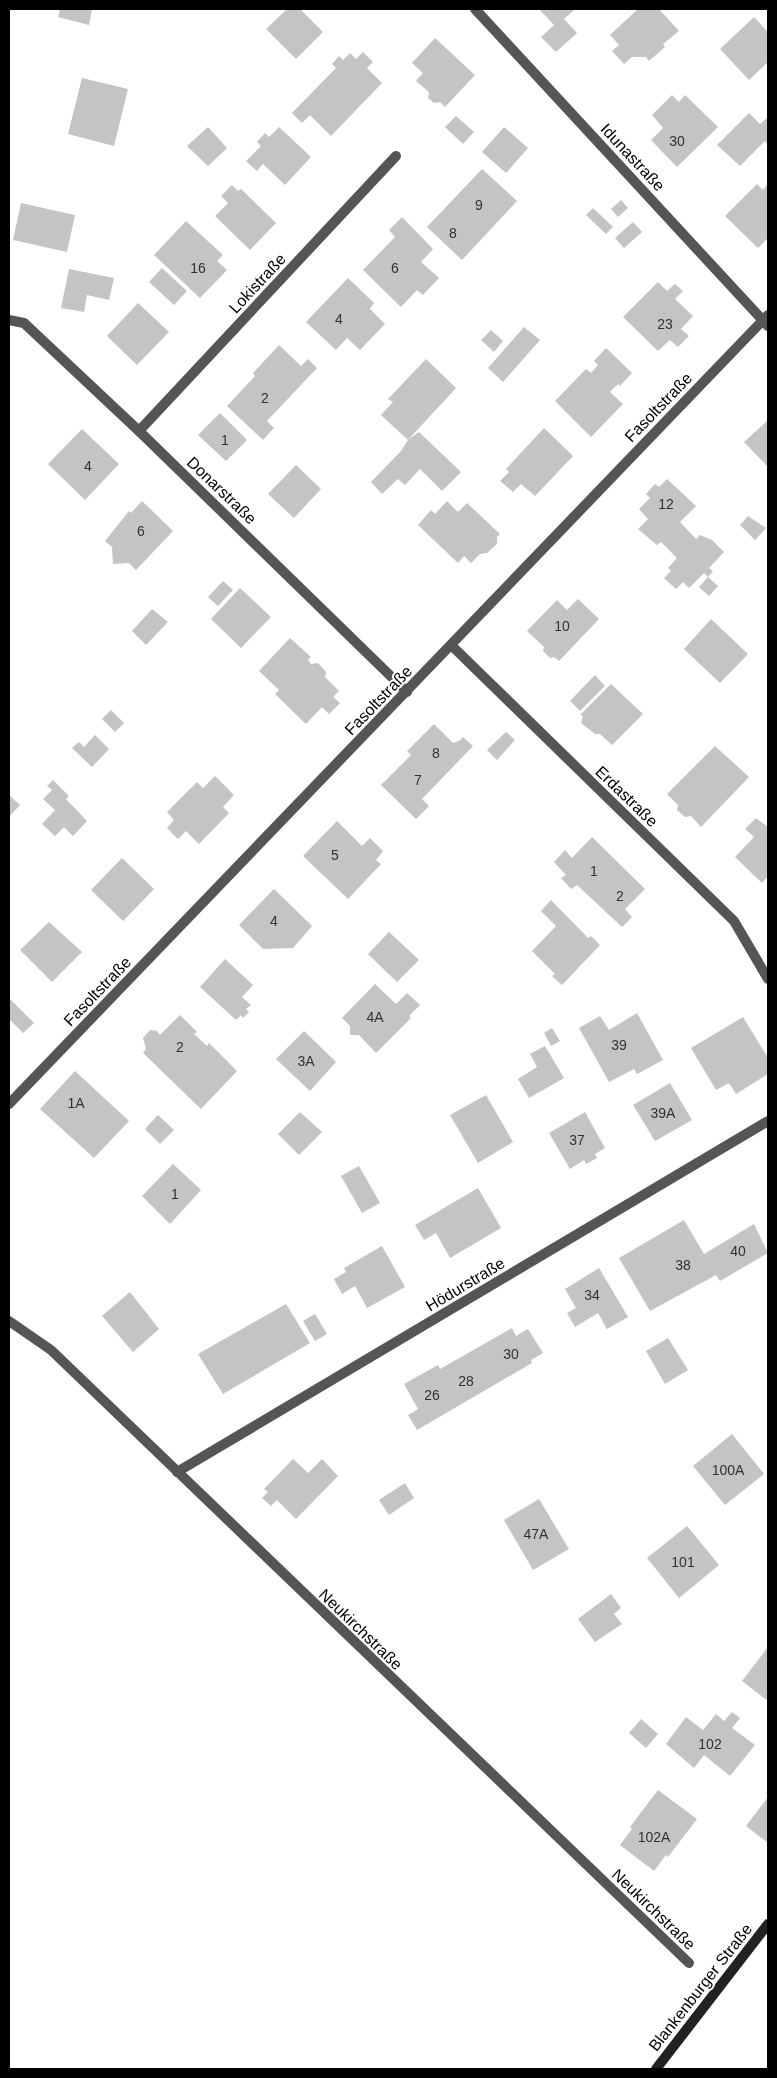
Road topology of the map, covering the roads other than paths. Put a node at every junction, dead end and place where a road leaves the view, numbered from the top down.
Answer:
1 (475, 9) edge
2 (396, 156) dead end
3 (9, 320) edge
4 (767, 320) edge
5 (139, 430) junction
6 (450, 645) junction
7 (407, 692) junction
8 (768, 979) edge
9 (9, 1104) edge
10 (768, 1121) edge
11 (9, 1321) edge
12 (177, 1472) junction
13 (768, 1924) edge
14 (689, 1963) dead end
15 (656, 2069) edge

1 - 4 street, Idunastraße
2 - 5 street, Lokistraße
3 - 5 street, Donarstraße
4 - 6 street, Fasoltstraße
5 - 7 street, Donarstraße
6 - 7 street, Fasoltstraße
6 - 8 street, Erdastraße
7 - 9 street, Fasoltstraße
10 - 12 street, Hödurstraße
11 - 12 street, Neukirchstraße
12 - 14 street, Neukirchstraße
13 - 15 main road, Blankenburger Straße

